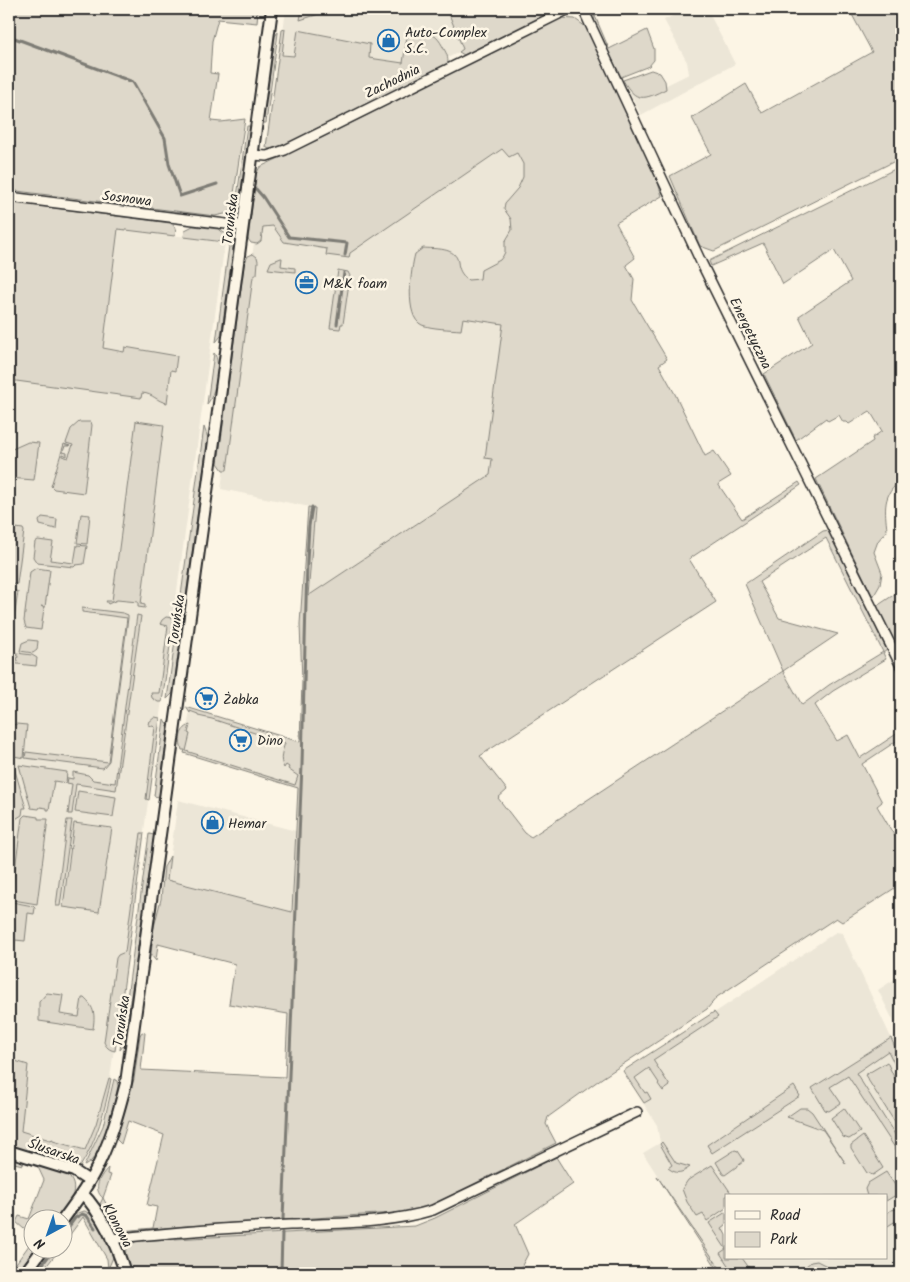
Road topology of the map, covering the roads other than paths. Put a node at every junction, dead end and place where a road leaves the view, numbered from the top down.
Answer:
1 (272, 9) edge
2 (569, 9) edge
3 (583, 9) edge
4 (252, 155) junction
5 (9, 197) edge
6 (242, 226) junction
7 (901, 666) edge
8 (637, 1112) dead end
9 (9, 1150) edge
10 (90, 1181) junction
11 (82, 1193) junction
12 (70, 1210) edge
13 (111, 1239) junction
14 (35, 1260) edge
15 (25, 1273) edge
16 (126, 1273) edge

1 - 4 street, Toruńska
2 - 4 street, Zachodnia
3 - 7 street, Energetyczna
4 - 6 street, Toruńska
5 - 6 street, Sosnowa
6 - 10 street, Toruńska
8 - 13 street
9 - 10 street, Ślusarska
10 - 11 street, Toruńska
11 - 12 street, Toruńska
11 - 13 street, Klonowa
13 - 16 street, Klonowa
14 - 15 street

